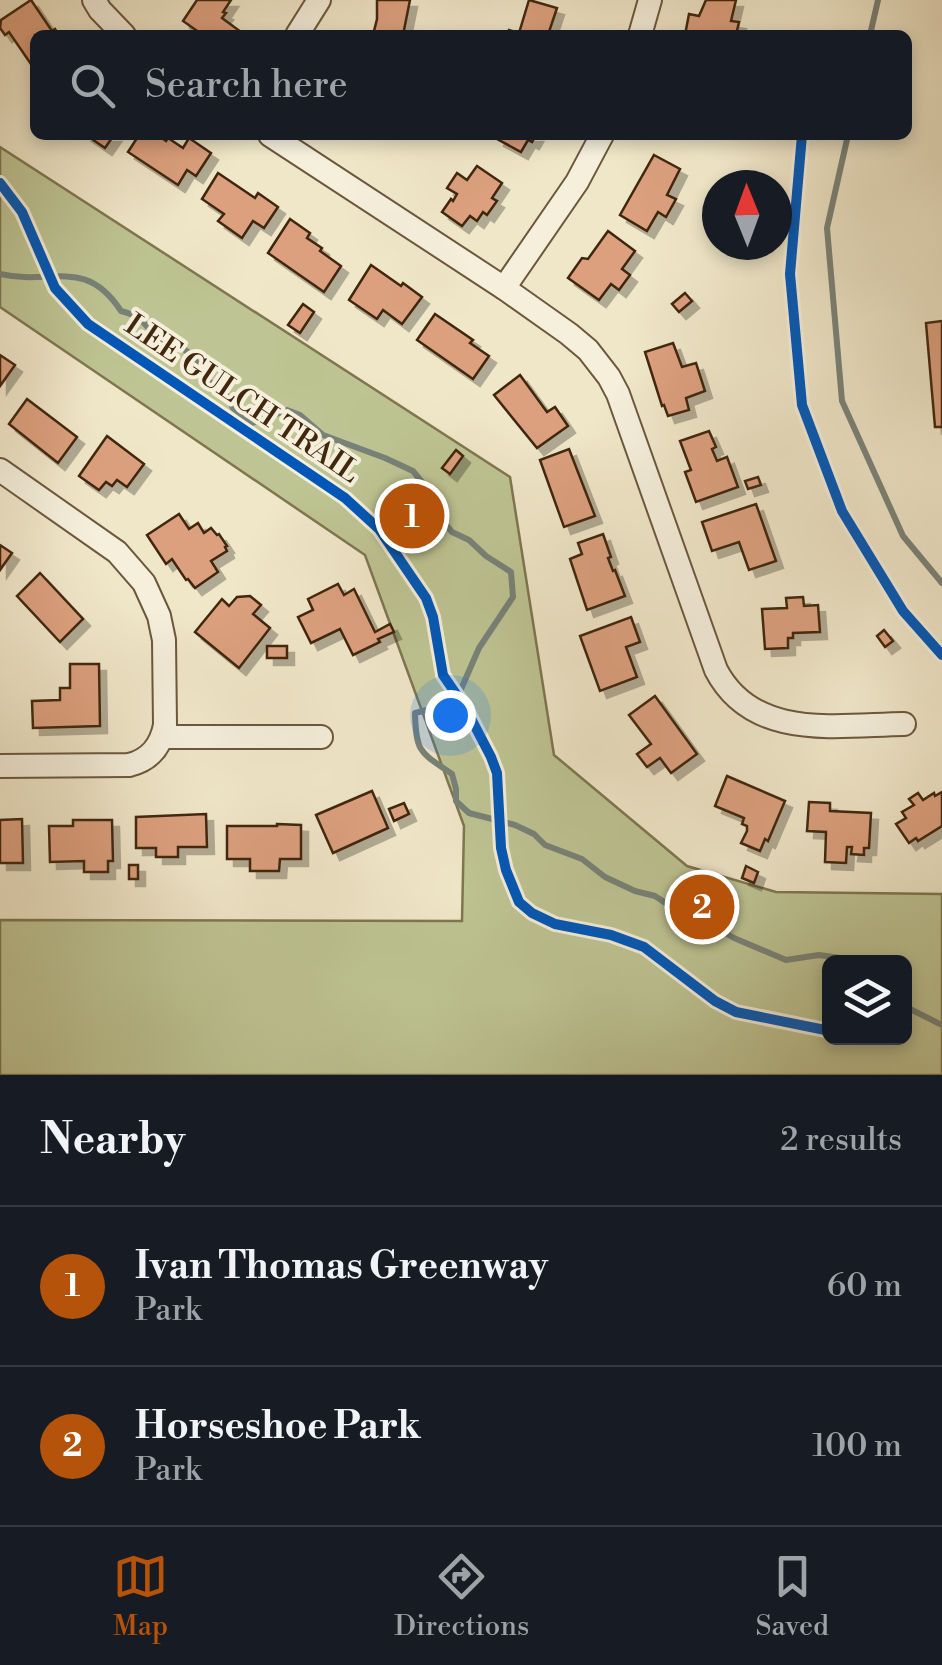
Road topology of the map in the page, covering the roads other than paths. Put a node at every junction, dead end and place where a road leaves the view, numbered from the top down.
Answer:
1 (94, 0) edge
2 (319, 0) edge
3 (650, 0) edge
4 (119, 30) edge
5 (299, 30) edge
6 (641, 30) edge
7 (278, 140) edge
8 (599, 140) edge
9 (504, 288) junction
10 (0, 470) edge
11 (904, 724) dead end
12 (163, 736) junction
13 (321, 737) dead end
14 (0, 766) edge

1 - 4 street
2 - 5 street
3 - 6 street
7 - 9 street
8 - 9 street
9 - 11 street
10 - 12 street
12 - 13 street
12 - 14 street

